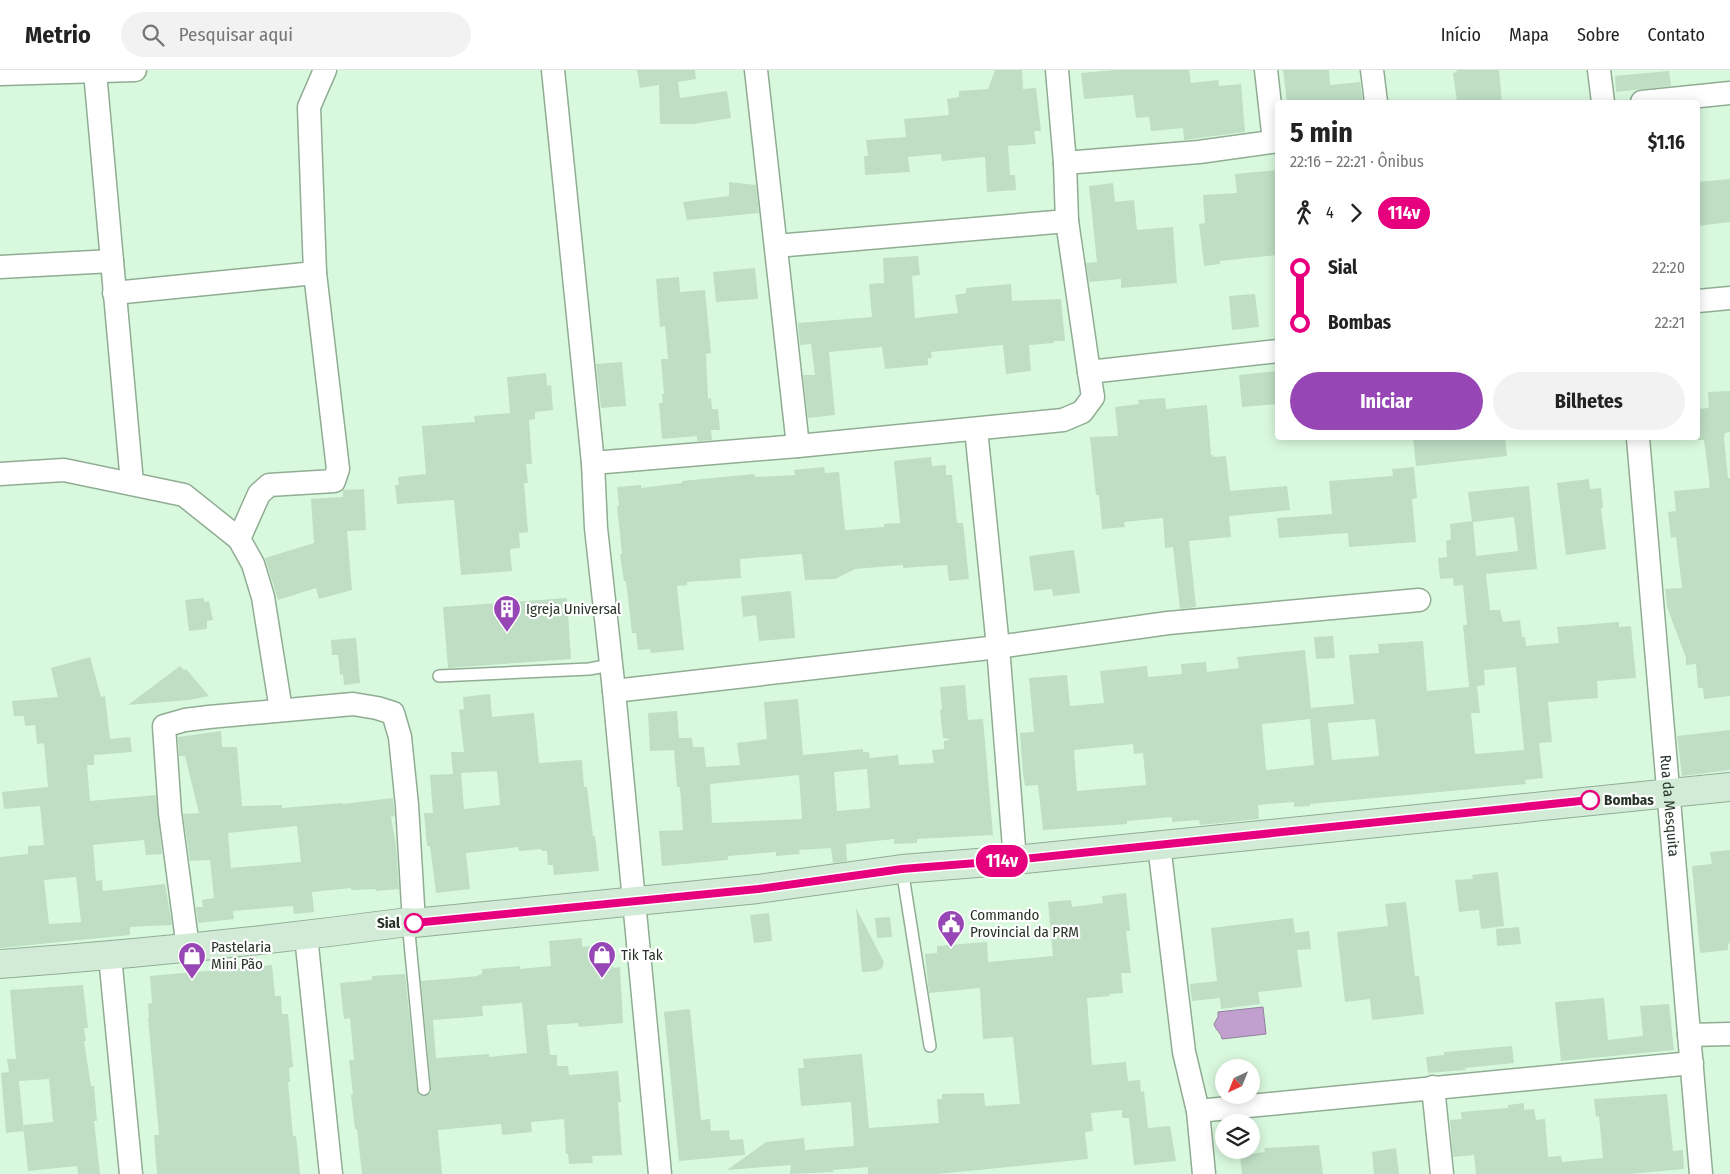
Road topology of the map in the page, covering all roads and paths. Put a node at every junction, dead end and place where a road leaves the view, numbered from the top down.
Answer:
1 (126, 70) edge
2 (325, 70) edge
3 (553, 70) edge
4 (756, 70) edge
5 (1057, 70) edge
6 (1266, 70) edge
7 (1372, 70) edge
8 (1599, 70) edge
9 (94, 72) junction
10 (0, 74) edge
11 (1730, 93) edge
12 (1376, 100) edge
13 (1602, 100) edge
14 (1662, 100) edge
15 (1275, 134) edge
16 (1275, 141) edge
17 (1065, 163) junction
18 (1067, 221) junction
19 (776, 246) junction
20 (112, 261) junction
21 (0, 267) edge
22 (315, 273) junction
23 (114, 293) junction
24 (1730, 298) edge
25 (1700, 301) edge
26 (1275, 351) edge
27 (1089, 372) junction
28 (976, 429) junction
29 (1638, 440) edge
30 (798, 446) junction
31 (592, 464) junction
32 (0, 474) edge
33 (132, 483) junction
34 (239, 539) junction
35 (1419, 600) dead end
36 (998, 647) junction
37 (611, 665) junction
38 (439, 676) dead end
39 (614, 691) junction
40 (281, 710) junction
41 (1730, 786) edge
42 (1669, 792) junction
43 (1159, 845) junction
44 (1014, 860) junction
45 (902, 869) junction
46 (634, 902) junction
47 (411, 923) junction
48 (306, 936) junction
49 (188, 948) junction
50 (110, 956) junction
51 (0, 964) edge
52 (1730, 1034) edge
53 (1688, 1035) junction
54 (930, 1046) dead end
55 (1692, 1063) junction
56 (1433, 1088) junction
57 (424, 1089) dead end
58 (1198, 1111) junction
59 (131, 1174) edge
60 (331, 1174) edge
61 (660, 1174) edge
62 (1204, 1174) edge
63 (1442, 1174) edge
64 (1701, 1174) edge

1 - 9 street
2 - 22 street
3 - 31 street
4 - 19 street
5 - 17 street
6 - 15 street
7 - 12 street
8 - 13 street
9 - 10 street
9 - 20 street
11 - 14 street
16 - 17 street
17 - 18 street
18 - 19 street
18 - 27 street
19 - 30 street
20 - 21 street
20 - 23 street
22 - 23 street
22 - 34 street
23 - 33 street
24 - 25 street
26 - 27 street
27 - 28 street
28 - 30 street
28 - 36 street
29 - 42 street, Rua da Mesquita
30 - 31 street
31 - 37 street
32 - 33 street
33 - 34 street
34 - 40 street
35 - 36 street
36 - 39 street
36 - 44 street
37 - 38 lane
37 - 39 street
39 - 46 street
40 - 47 street
40 - 49 street
41 - 42 street
42 - 43 street
42 - 53 street, Rua da Mesquita
43 - 44 street
43 - 58 street
44 - 45 street
45 - 46 street
45 - 54 lane
46 - 47 street
46 - 61 street
47 - 48 street
47 - 57 lane
48 - 49 street
48 - 60 street
49 - 50 street
50 - 51 street
50 - 59 street
52 - 53 street
53 - 55 street, Rua da Mesquita
55 - 56 street
55 - 64 street, Rua da Mesquita
56 - 58 street
56 - 63 street
58 - 62 street

